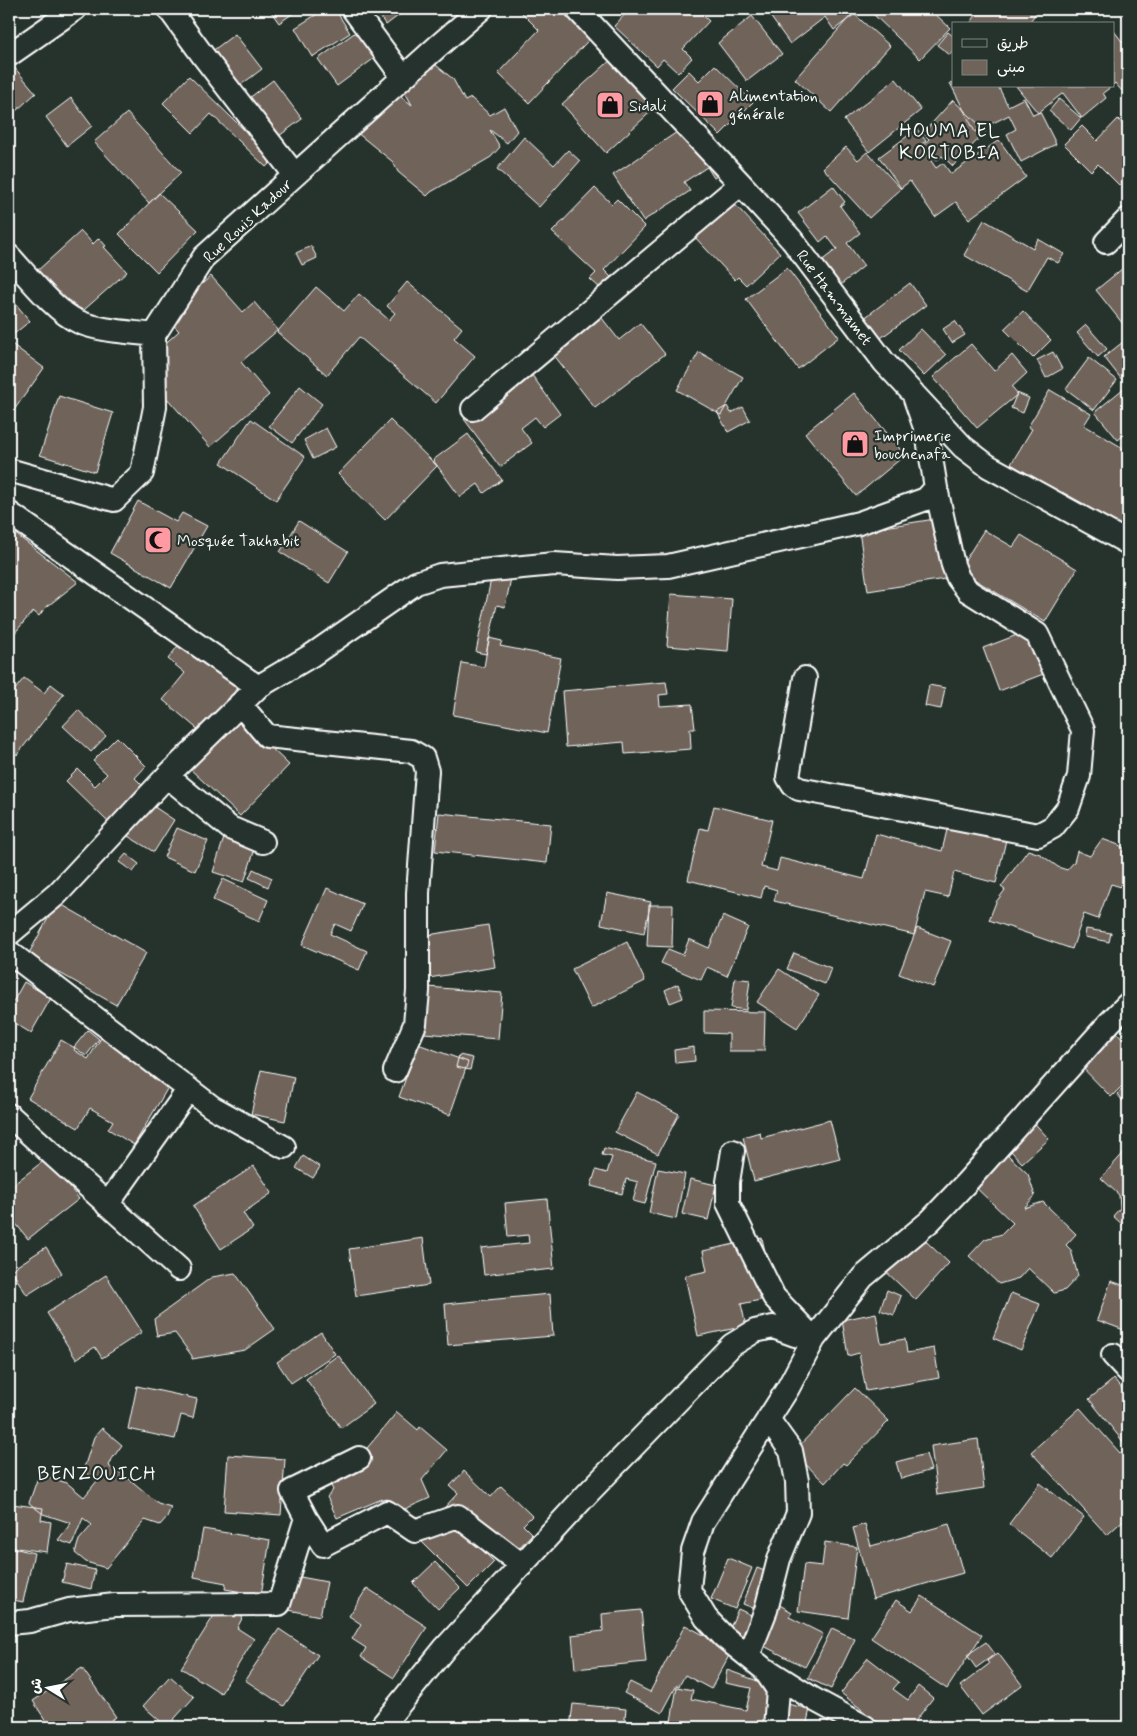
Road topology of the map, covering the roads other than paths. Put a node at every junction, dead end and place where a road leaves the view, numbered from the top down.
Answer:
1 (75, 9) edge
2 (169, 9) edge
3 (352, 9) edge
4 (481, 9) edge
5 (577, 9) edge
6 (9, 55) edge
7 (403, 77) junction
8 (295, 175) junction
9 (742, 184) junction
10 (1128, 219) edge
11 (1106, 242) dead end
12 (9, 256) edge
13 (154, 335) junction
14 (913, 393) junction
15 (473, 409) dead end
16 (9, 470) edge
17 (936, 488) junction
18 (9, 514) edge
19 (1128, 543) edge
20 (805, 678) dead end
21 (258, 687) junction
22 (240, 704) junction
23 (166, 776) junction
24 (263, 842) dead end
25 (9, 934) edge
26 (9, 952) edge
27 (1128, 1004) edge
28 (396, 1071) dead end
29 (189, 1089) junction
30 (9, 1115) edge
31 (284, 1146) dead end
32 (733, 1151) dead end
33 (107, 1205) junction
34 (179, 1269) dead end
35 (814, 1339) junction
36 (1113, 1355) dead end
37 (1128, 1371) edge
38 (768, 1419) junction
39 (359, 1458) dead end
40 (306, 1518) junction
41 (522, 1565) junction
42 (9, 1623) edge
43 (751, 1659) junction
44 (381, 1727) edge
45 (775, 1727) edge
46 (865, 1727) edge

1 - 6 street
2 - 8 street
3 - 7 street
4 - 7 street, Rue Rouis Kadour
5 - 9 street, Rue Hammamet
7 - 8 street, Rue Rouis Kadour
8 - 13 street, Rue Rouis Kadour
9 - 14 street, Rue Hammamet
9 - 15 street
10 - 11 street
12 - 13 street
13 - 16 street
14 - 17 street
14 - 19 street, Rue Hammamet
17 - 20 street
17 - 21 street
18 - 21 street
21 - 22 street
22 - 23 street
22 - 28 street
23 - 24 street
23 - 25 street
26 - 29 street
27 - 35 street
29 - 31 street
29 - 33 street
30 - 33 street
32 - 35 street
33 - 34 street
35 - 38 street
35 - 41 street
36 - 37 street
38 - 43 street
38 - 43 street
39 - 40 street
40 - 41 street
40 - 42 street
41 - 44 street
43 - 45 street
43 - 46 street

